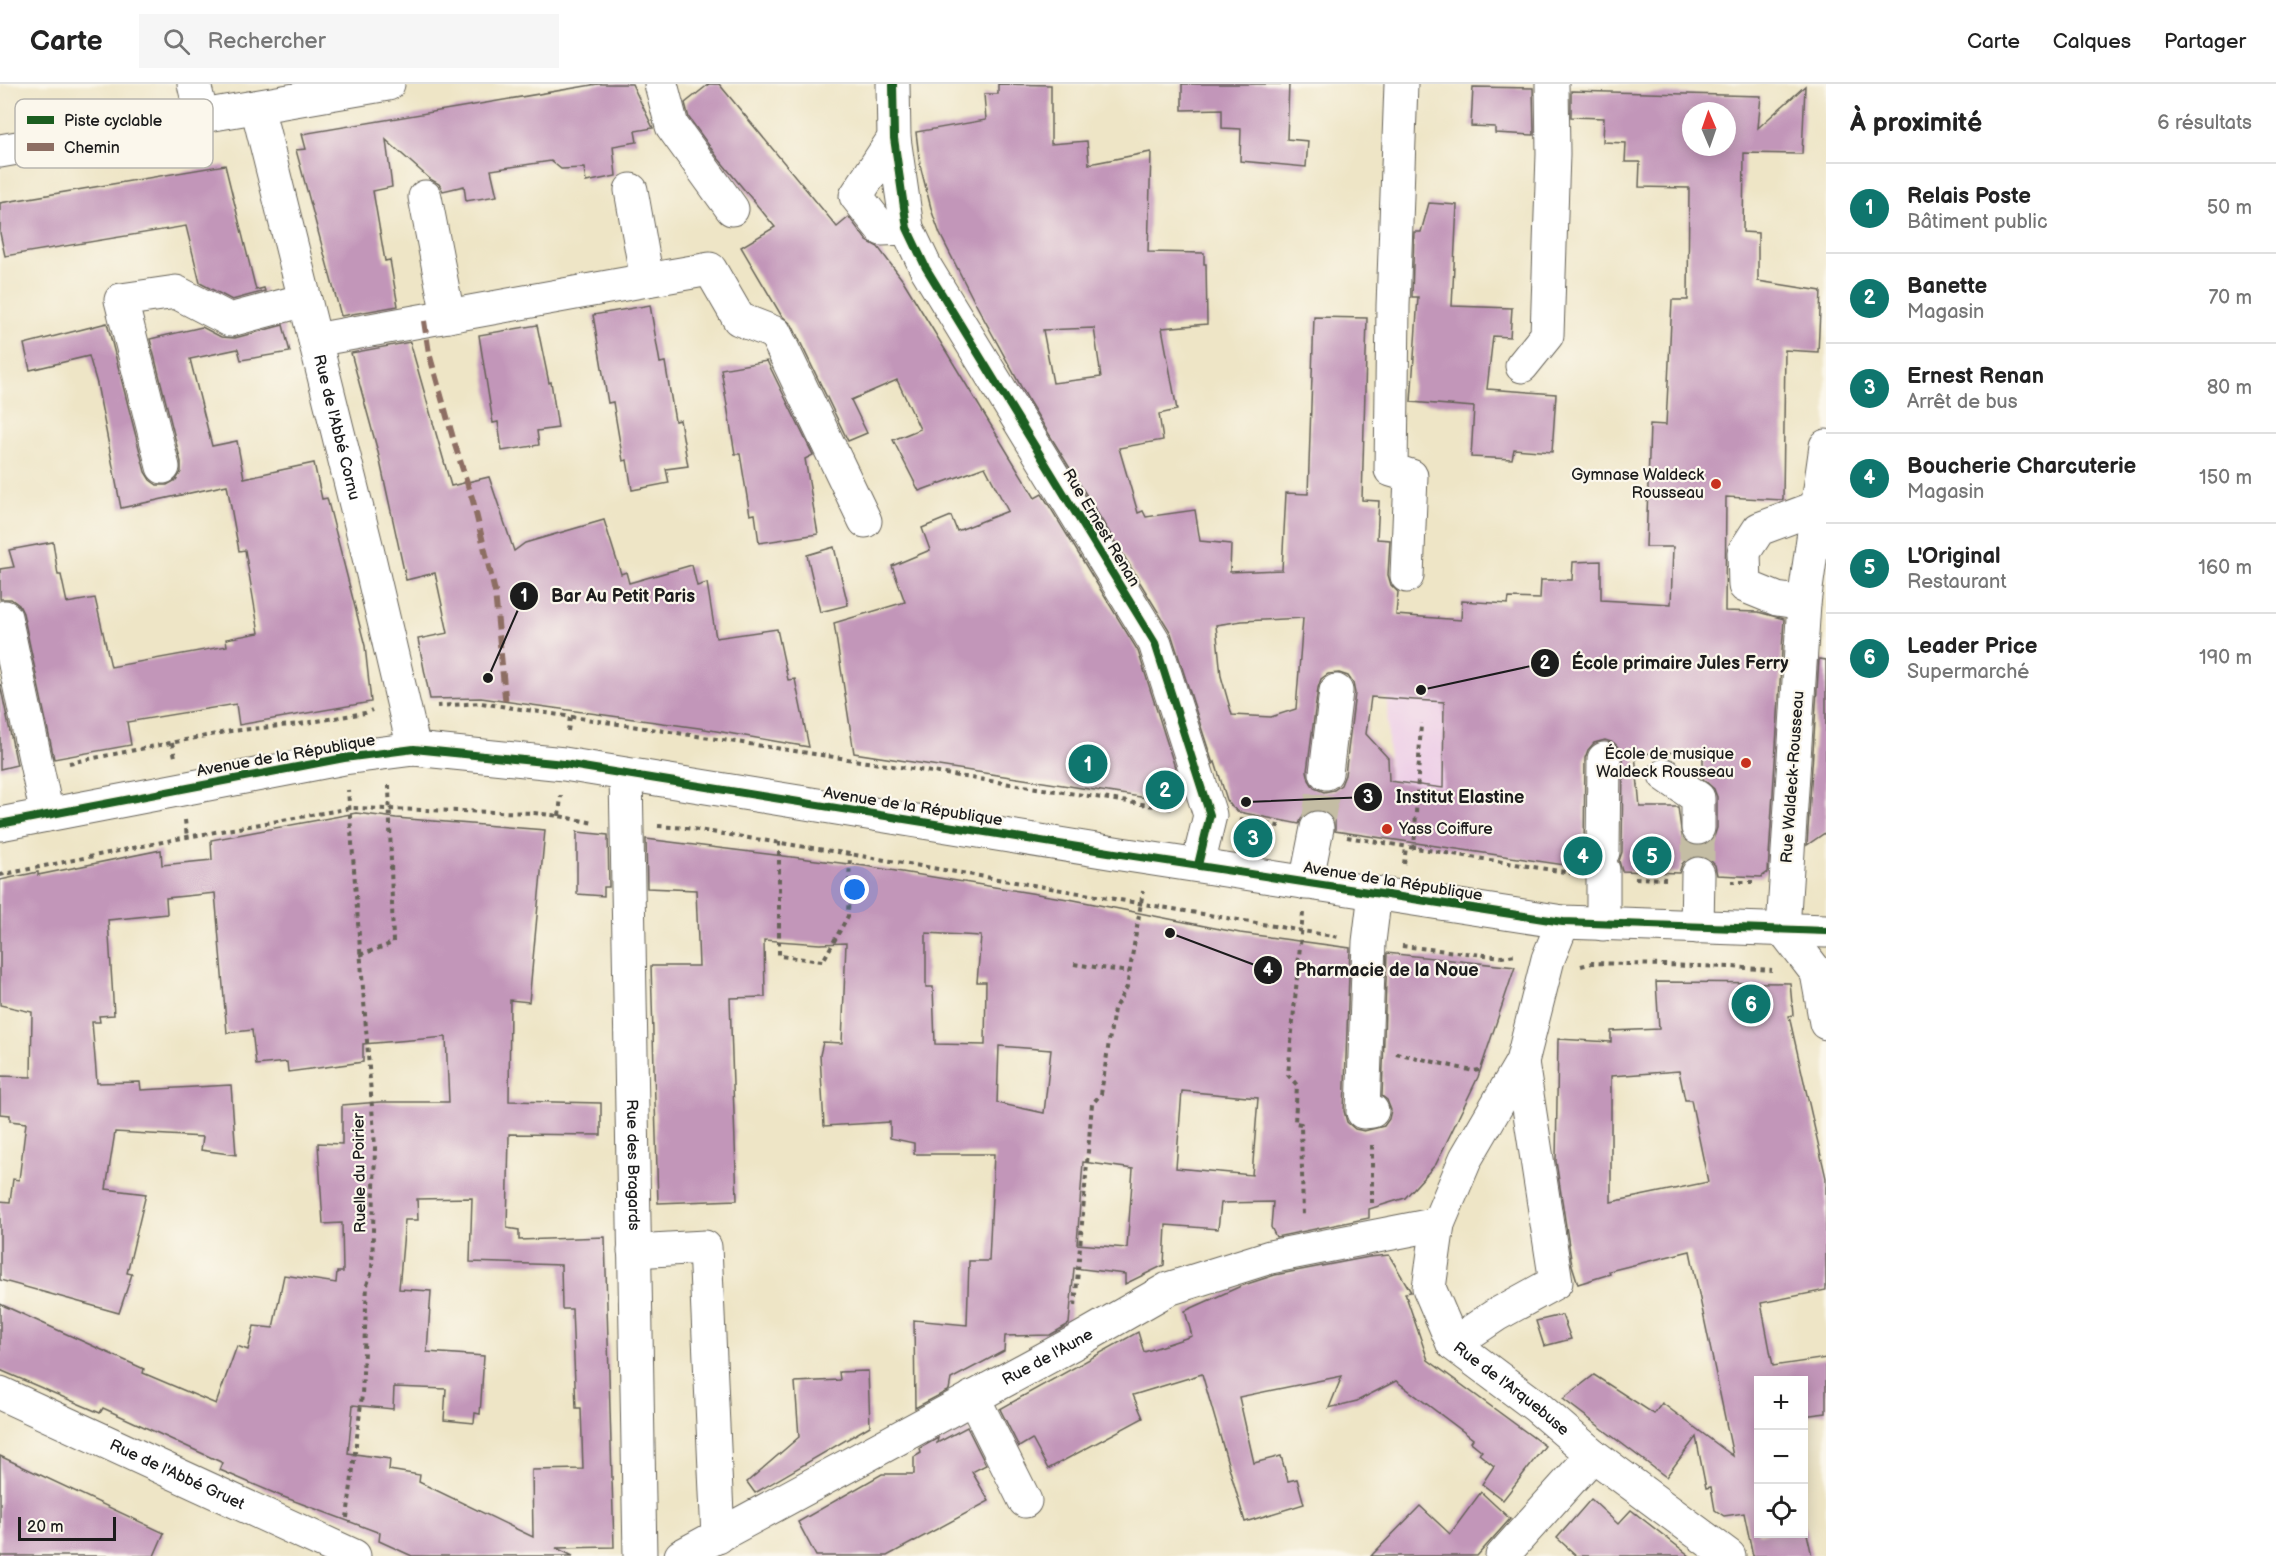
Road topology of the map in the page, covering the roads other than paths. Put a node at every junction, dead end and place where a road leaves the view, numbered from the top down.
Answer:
1 (194, 84) edge
2 (388, 84) edge
3 (661, 84) edge
4 (893, 84) edge
5 (1401, 84) edge
6 (1552, 84) edge
7 (198, 99) edge
8 (257, 107) junction
9 (213, 115) edge
10 (894, 138) junction
11 (15, 148) edge
12 (0, 151) edge
13 (631, 190) dead end
14 (425, 198) dead end
15 (732, 209) dead end
16 (907, 228) junction
17 (647, 280) junction
18 (304, 300) junction
19 (448, 316) junction
20 (315, 340) junction
21 (1522, 366) dead end
22 (1826, 446) edge
23 (163, 467) dead end
24 (1818, 507) junction
25 (865, 521) dead end
26 (1407, 576) dead end
27 (1804, 603) junction
28 (5, 617) dead end
29 (1336, 692) dead end
30 (401, 750) junction
31 (1604, 759) dead end
32 (1326, 773) tunnel mouth
33 (626, 775) junction
34 (1665, 776) dead end
35 (47, 815) junction
36 (0, 824) edge
37 (1317, 828) tunnel mouth
38 (1698, 828) tunnel mouth
39 (1198, 865) junction
40 (1698, 874) tunnel mouth
41 (1306, 883) junction
42 (1375, 893) junction
43 (1563, 922) junction
44 (1603, 924) junction
45 (1697, 927) junction
46 (1783, 929) junction
47 (1826, 931) edge
48 (1826, 1023) edge
49 (1522, 1062) junction
50 (1372, 1111) road end
51 (1438, 1224) junction
52 (634, 1251) junction
53 (1453, 1344) junction
54 (0, 1393) edge
55 (973, 1397) junction
56 (1593, 1455) junction
57 (1025, 1501) dead end
58 (718, 1537) junction
59 (349, 1554) edge
60 (640, 1556) edge
61 (681, 1556) edge
62 (1502, 1556) edge
63 (1729, 1556) edge

1 - 7 street
2 - 8 street
3 - 15 street
4 - 10 street, Rue Ernest Renan
5 - 26 street
6 - 21 street
8 - 9 street
8 - 18 street, Rue de l'Abbé Cornu
10 - 16 street, Rue Ernest Renan
10 - 16 street
11 - 12 street
13 - 17 street
14 - 19 street
16 - 39 street, Rue Ernest Renan
17 - 19 street
17 - 25 street
18 - 20 street, Rue de l'Abbé Cornu
18 - 23 street
19 - 20 street
20 - 30 street, Rue de l'Abbé Cornu
22 - 24 street, Rue Waldeck-Rousseau
24 - 27 street, Rue Waldeck-Rousseau
24 - 27 street
27 - 46 street, Rue Waldeck-Rousseau
28 - 35 street
29 - 32 street
30 - 33 street, Avenue de la République
30 - 35 street, Avenue de la République
31 - 44 street
33 - 39 street, Avenue de la République
33 - 52 street, Rue des Bragards
34 - 38 street
35 - 36 street, Avenue de la République
37 - 41 street
39 - 41 street, Avenue de la République
40 - 45 street
41 - 42 street, Avenue de la République
42 - 43 street, Avenue de la République
42 - 50 street
43 - 44 street, Avenue de la République
43 - 49 street, Rue de l'Arquebuse
44 - 45 street, Avenue de la République
45 - 46 street, Avenue de la République
46 - 47 street, Avenue de la République
46 - 48 street
49 - 51 street, Rue de l'Arquebuse
49 - 53 street
51 - 53 street, Rue de l'Arquebuse
51 - 55 street, Rue de l'Aune
52 - 58 street
52 - 60 street, Rue des Bragards
53 - 56 street, Rue de l'Arquebuse
54 - 59 street, Rue de l'Abbé Gruet
55 - 57 street
55 - 58 street, Rue de l'Aune
56 - 62 street
56 - 63 street, Rue de l'Arquebuse
58 - 61 street, Rue de l'Aune

